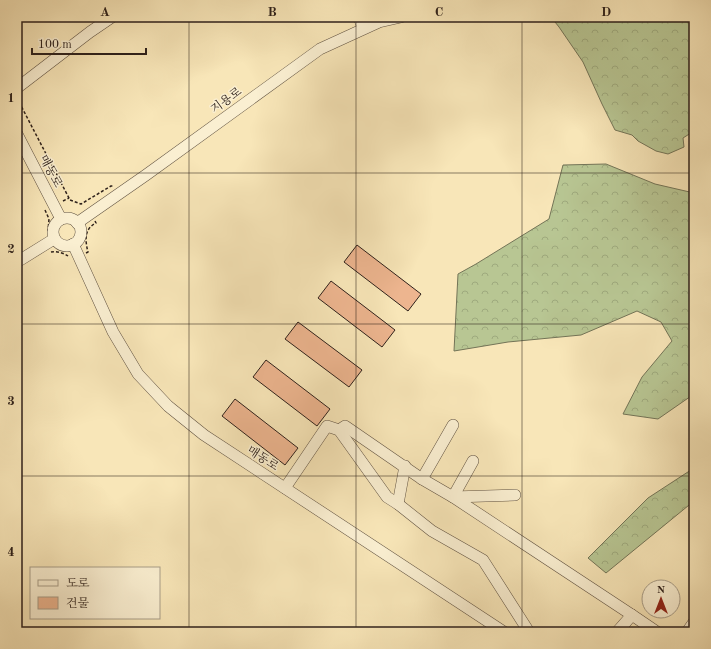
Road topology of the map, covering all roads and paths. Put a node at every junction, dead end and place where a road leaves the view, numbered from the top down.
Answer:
1 (112, 17) edge
2 (359, 17) edge
3 (401, 17) edge
4 (363, 28) junction
5 (17, 88) edge
6 (17, 98) edge
7 (17, 134) edge
8 (117, 186) dead end
9 (42, 204) dead end
10 (91, 214) junction
11 (61, 219) junction
12 (77, 223) junction
13 (51, 236) junction
14 (73, 244) junction
15 (79, 256) junction
16 (17, 262) edge
17 (453, 425) dead end
18 (339, 430) junction
19 (473, 460) dead end
20 (405, 466) junction
21 (422, 478) junction
22 (285, 488) junction
23 (515, 495) dead end
24 (453, 497) junction
25 (398, 504) junction
26 (632, 615) junction
27 (694, 622) edge
28 (504, 632) edge
29 (529, 632) edge
30 (617, 632) edge
31 (657, 632) edge
32 (687, 632) edge

1 - 5 street
2 - 4 street
3 - 4 street, 지용로
4 - 10 street, 지용로
6 - 8 path
7 - 11 street, 매동로
9 - 13 path
10 - 12 street, 지용로
10 - 15 path
11 - 12 street
11 - 13 street
12 - 14 street
13 - 14 street
13 - 16 street
14 - 15 street, 매동로
15 - 22 street, 매동로
17 - 21 street
18 - 20 street
18 - 22 street
18 - 25 street
19 - 24 street
20 - 21 street
20 - 25 street
21 - 24 street
22 - 28 street, 매동로
23 - 24 street
24 - 26 street
25 - 29 street
26 - 30 street
26 - 31 street
27 - 32 street

